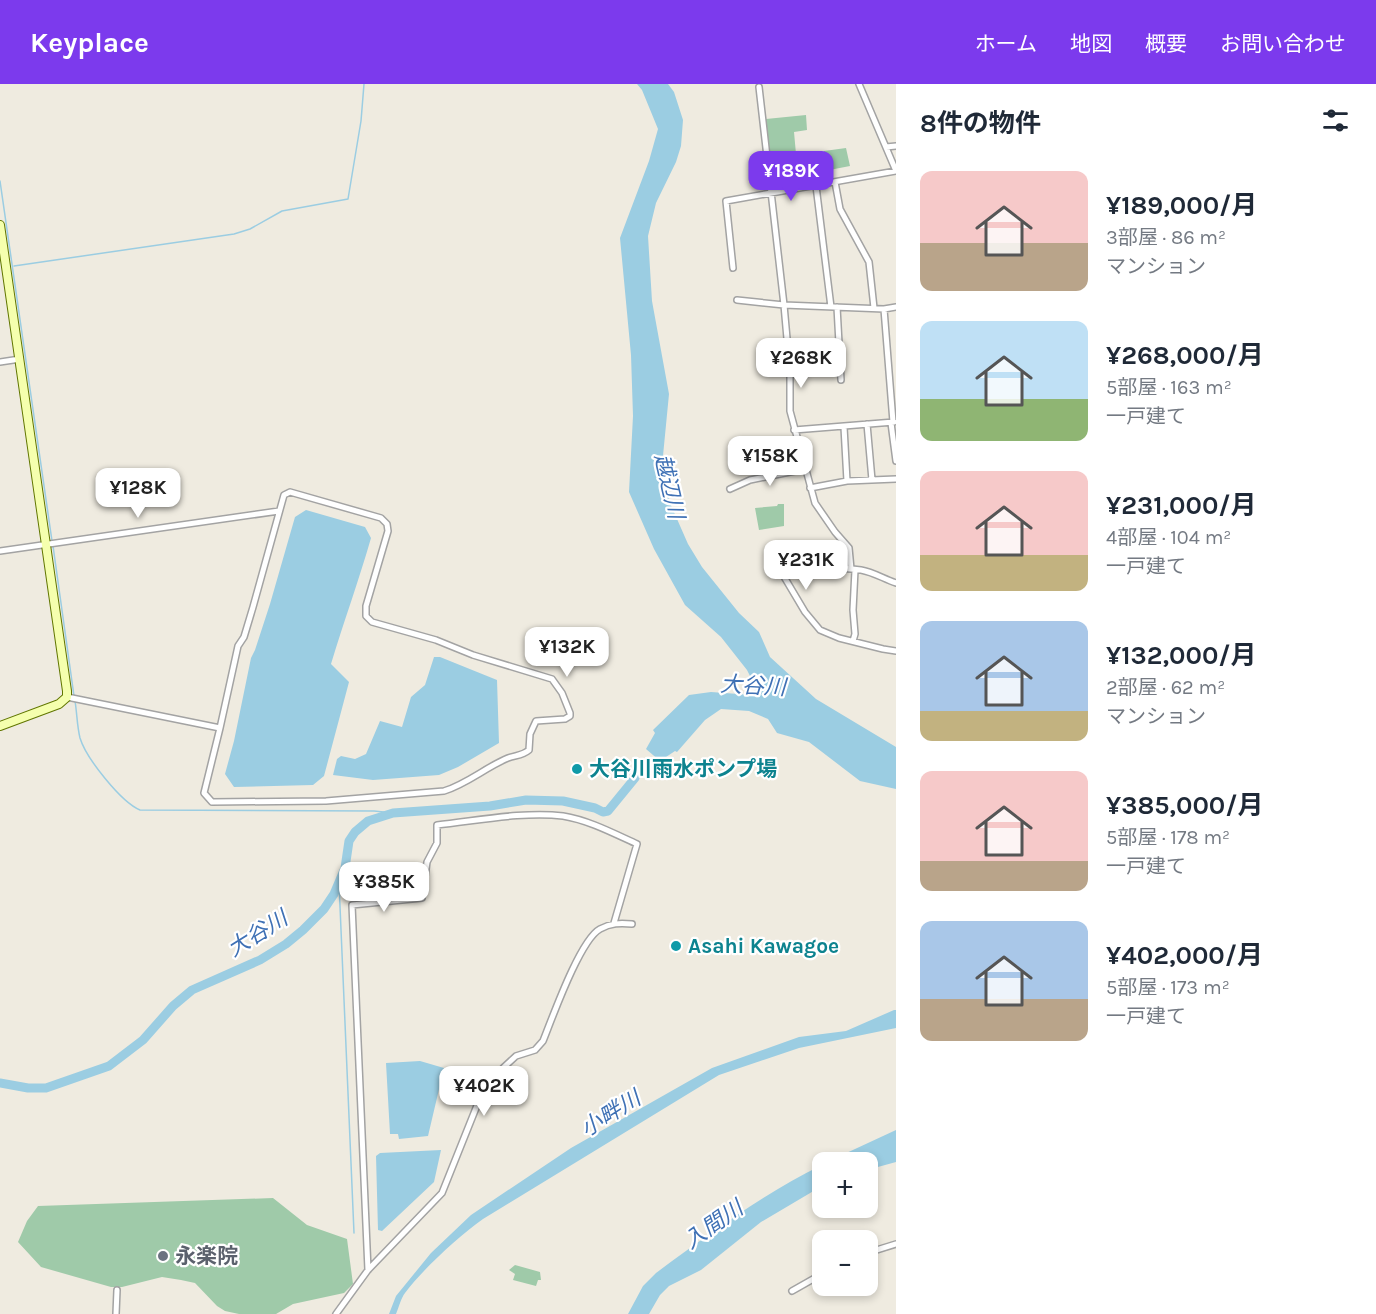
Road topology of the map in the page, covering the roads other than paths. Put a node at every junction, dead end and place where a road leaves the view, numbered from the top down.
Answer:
1 (859, 84) edge
2 (759, 87) dead end
3 (896, 146) edge
4 (886, 147) junction
5 (835, 182) junction
6 (816, 186) junction
7 (771, 194) junction
8 (0, 225) edge
9 (733, 268) dead end
10 (737, 300) dead end
11 (784, 305) junction
12 (834, 307) junction
13 (874, 308) junction
14 (896, 308) edge
15 (884, 309) junction
16 (20, 360) junction
17 (0, 362) edge
18 (841, 380) dead end
19 (893, 422) edge
20 (867, 424) junction
21 (844, 427) junction
22 (794, 429) junction
23 (896, 461) edge
24 (805, 469) junction
25 (896, 479) edge
26 (872, 480) junction
27 (847, 481) junction
28 (810, 488) junction
29 (730, 489) dead end
30 (279, 511) junction
31 (46, 544) junction
32 (0, 551) edge
33 (853, 570) junction
34 (896, 583) edge
35 (853, 641) junction
36 (896, 651) edge
37 (67, 697) junction
38 (0, 726) edge
39 (220, 728) junction
40 (614, 923) junction
41 (632, 924) dead end
42 (896, 1244) edge
43 (878, 1250) edge
44 (368, 1269) junction
45 (812, 1280) edge
46 (117, 1290) dead end
47 (792, 1291) dead end
48 (116, 1314) edge
49 (336, 1314) edge

1 - 4 street
2 - 7 street
3 - 4 street
4 - 5 street
5 - 6 street
5 - 13 street
6 - 7 street
6 - 12 street
7 - 9 street
7 - 11 street
8 - 16 street
10 - 11 street
11 - 12 street
11 - 22 street
12 - 13 street
12 - 18 street
13 - 15 street
14 - 15 street
15 - 19 street
16 - 17 street
16 - 31 street
19 - 20 street
19 - 23 street
20 - 21 street
20 - 26 street
21 - 22 street
21 - 27 street
22 - 24 street
24 - 28 street
24 - 29 street
25 - 26 street
26 - 27 street
27 - 28 street
28 - 33 street
30 - 31 street
30 - 39 street
30 - 39 street
31 - 32 street
31 - 37 street
33 - 34 street
33 - 35 street
33 - 35 street
35 - 36 street
37 - 38 street
37 - 39 street
40 - 41 street
40 - 44 street
40 - 44 street
42 - 43 street
44 - 49 street
45 - 47 street
46 - 48 street

